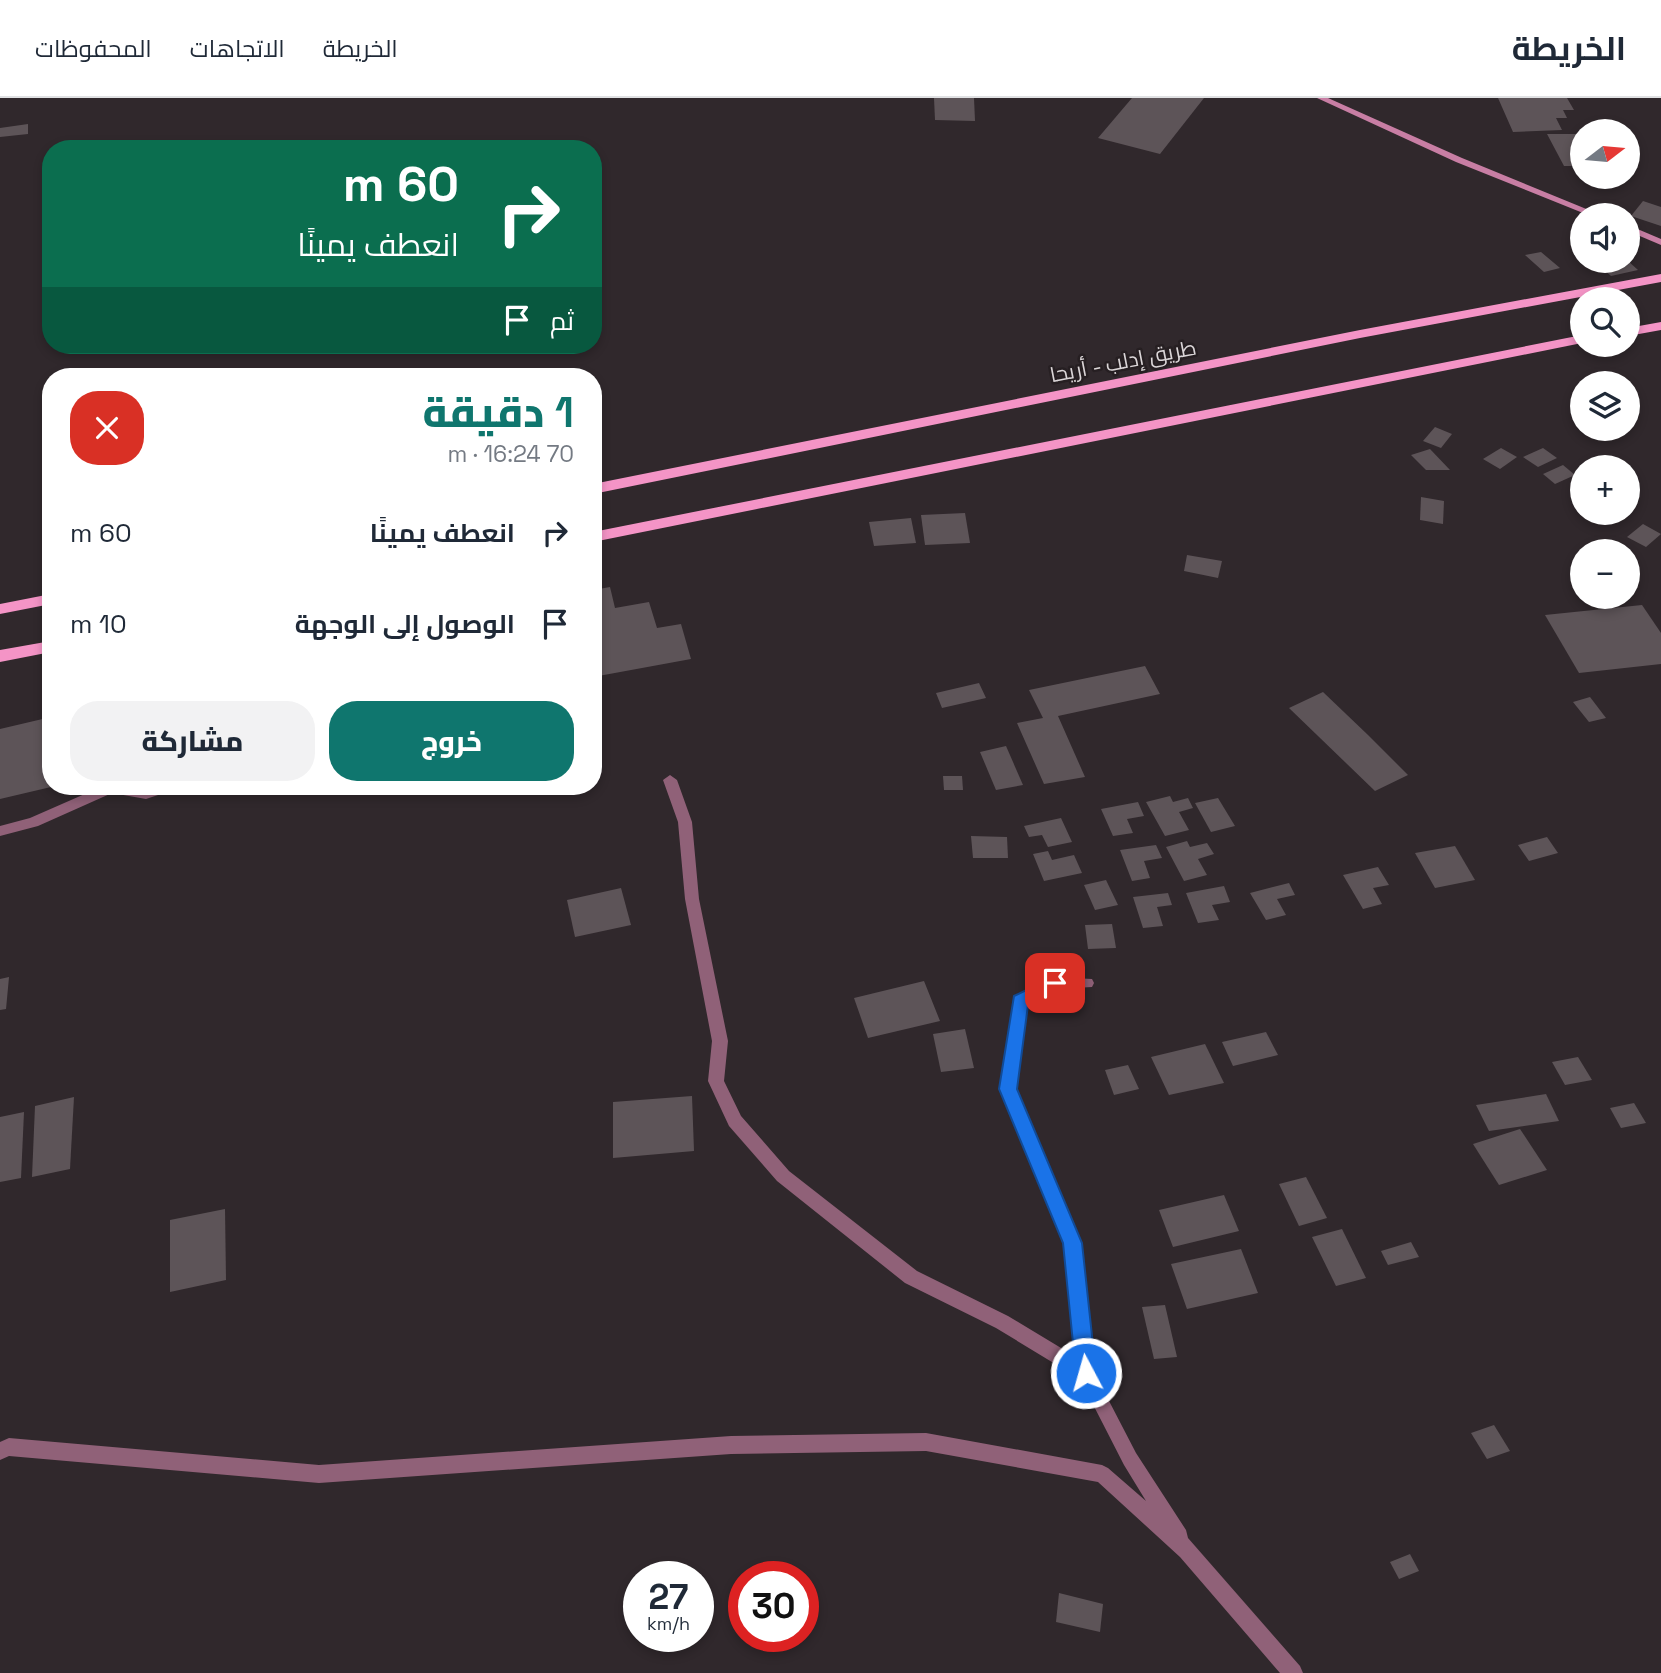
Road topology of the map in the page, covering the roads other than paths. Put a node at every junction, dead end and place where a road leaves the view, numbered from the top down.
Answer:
1 (1321, 98) edge
2 (1570, 205) edge
3 (1640, 233) edge
4 (1661, 242) edge
5 (1661, 278) edge
6 (1661, 326) edge
7 (1640, 330) edge
8 (1570, 341) edge
9 (602, 487) edge
10 (602, 535) edge
11 (42, 601) edge
12 (0, 609) edge
13 (42, 648) edge
14 (0, 656) edge
15 (670, 780) dead end
16 (95, 795) edge
17 (0, 831) edge
18 (1087, 983) dead end
19 (1086, 1373) junction
20 (0, 1451) edge
21 (1187, 1550) junction
22 (1293, 1673) edge

1 - 2 street
3 - 4 street
5 - 9 main road, طريق إدلب - أريحا
6 - 7 main road
8 - 10 main road
11 - 12 main road
13 - 14 main road
15 - 19 street
16 - 17 street
18 - 19 street
19 - 21 street
20 - 21 street
21 - 22 street

